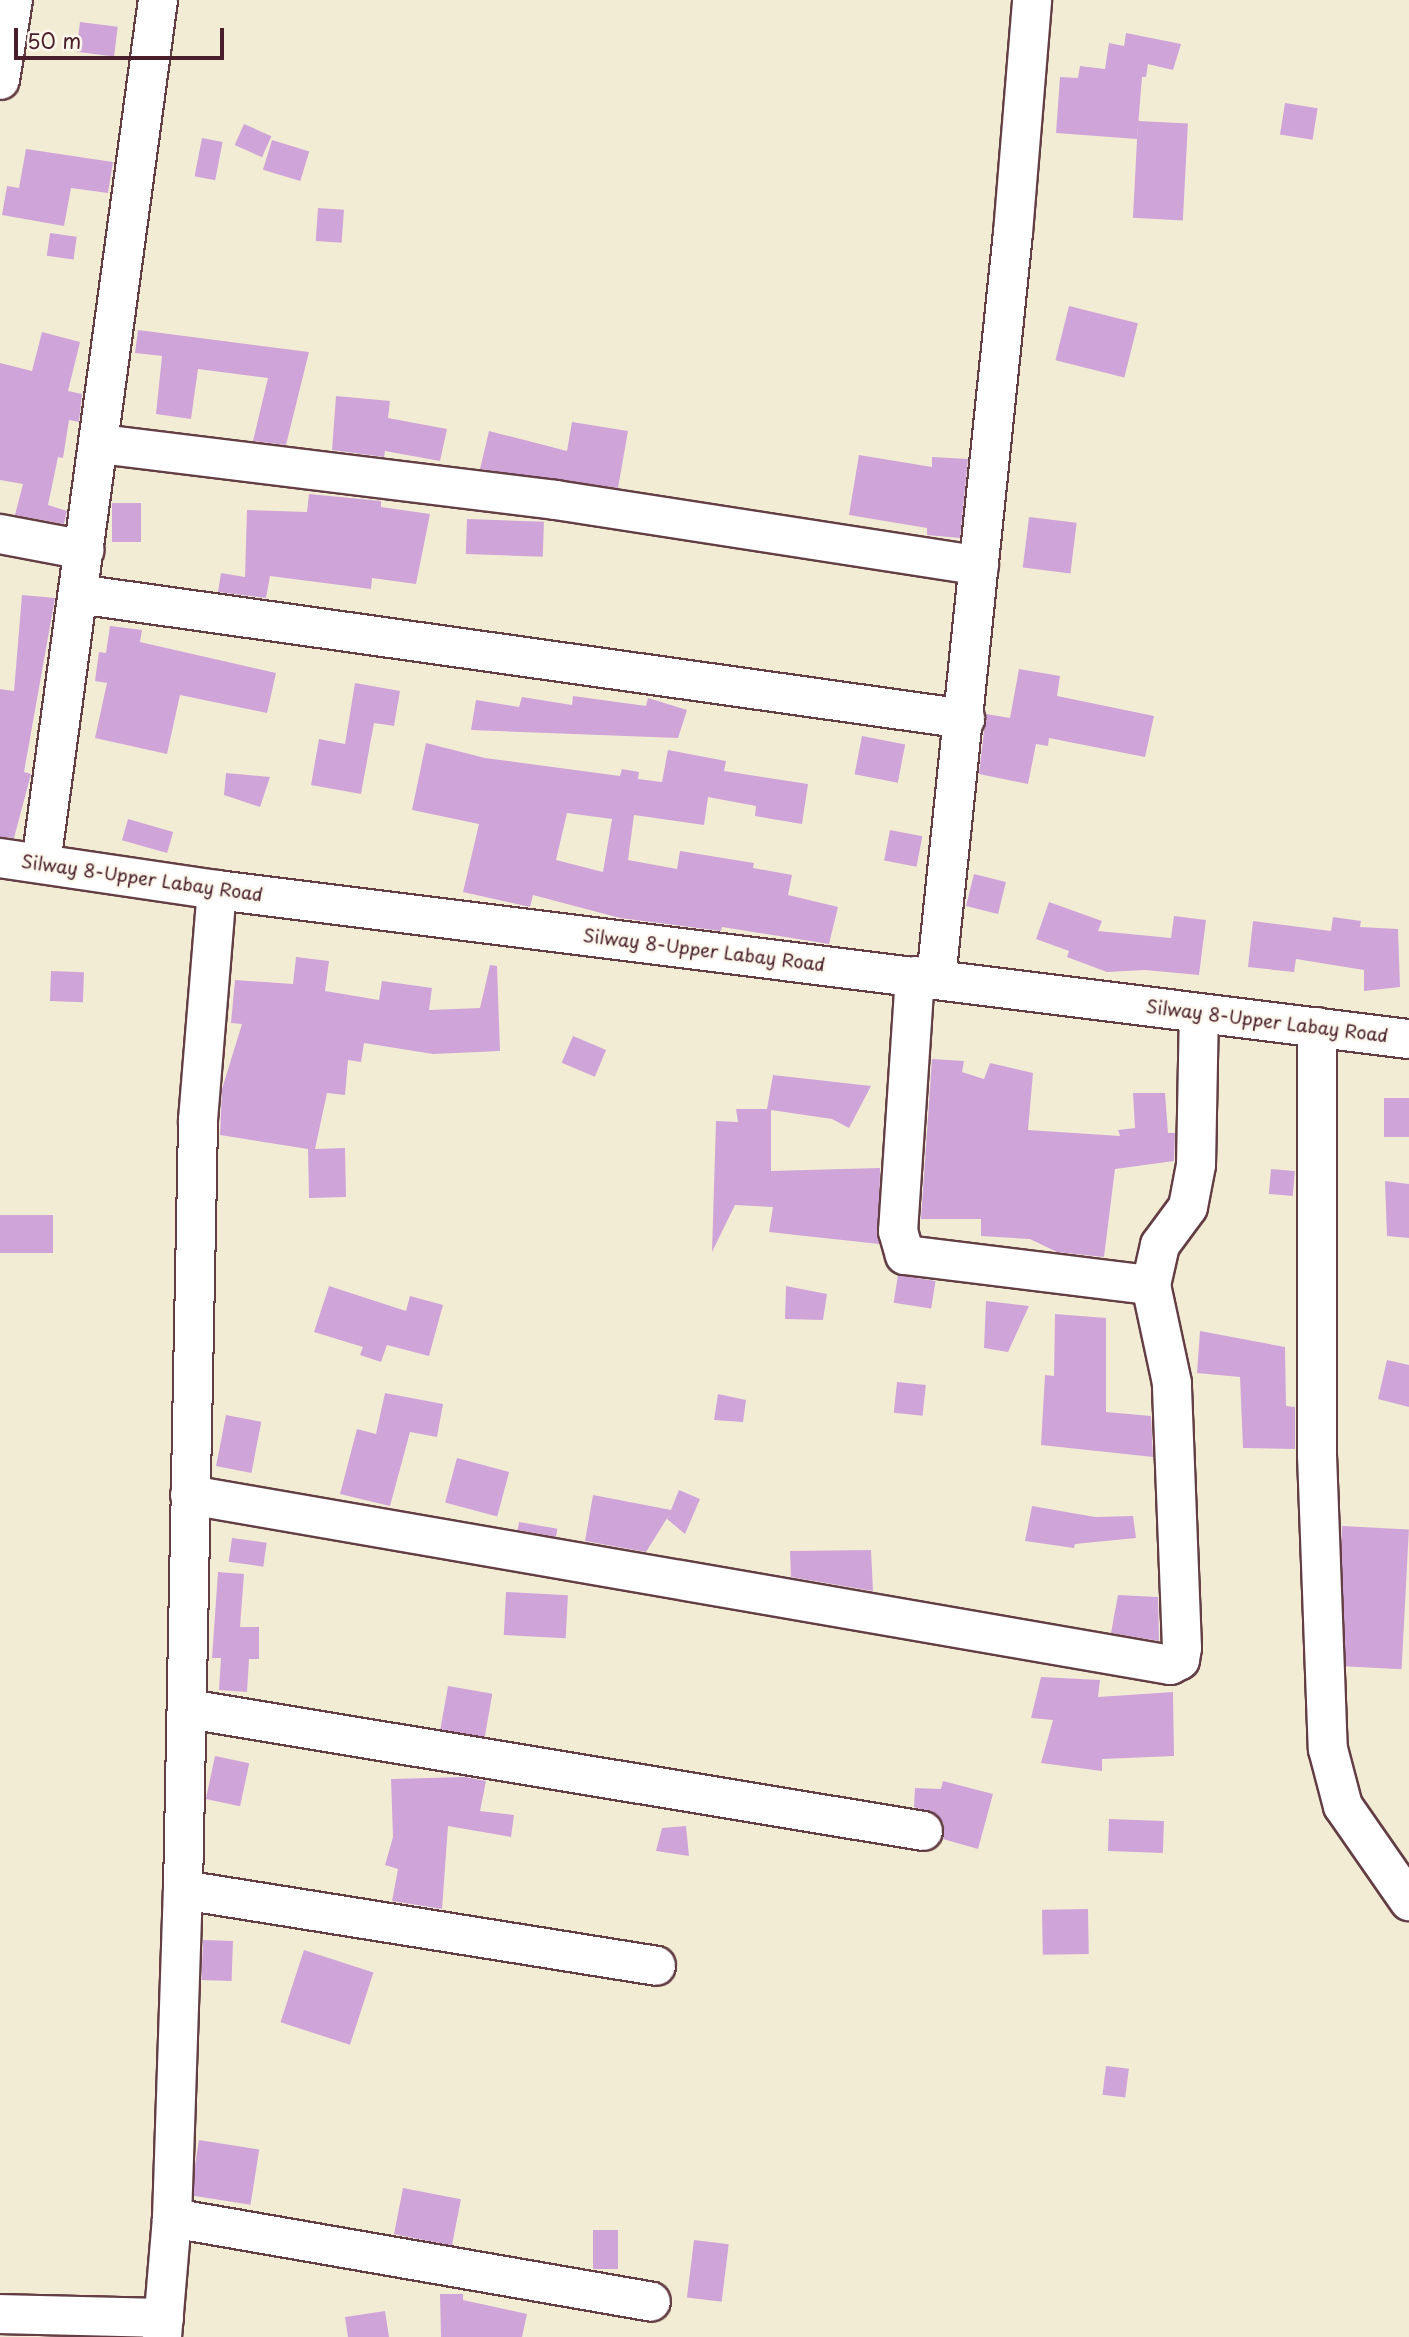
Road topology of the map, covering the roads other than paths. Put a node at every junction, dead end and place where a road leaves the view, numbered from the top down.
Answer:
1 (158, 0) edge
2 (1032, 0) edge
3 (8, 3) edge
4 (0, 80) edge
5 (100, 444) junction
6 (0, 534) edge
7 (85, 550) junction
8 (979, 566) junction
9 (78, 594) junction
10 (965, 719) junction
11 (0, 858) edge
12 (41, 863) junction
13 (217, 890) junction
14 (925, 978) junction
15 (1199, 1013) junction
16 (1317, 1027) junction
17 (1409, 1039) edge
18 (1152, 1285) junction
19 (190, 1495) junction
20 (188, 1709) junction
21 (923, 1831) dead end
22 (183, 1890) junction
23 (1409, 1901) edge
24 (656, 1966) dead end
25 (172, 2218) junction
26 (651, 2302) dead end
27 (0, 2314) edge
28 (163, 2328) edge

1 - 5 street
2 - 8 street
3 - 4 street
5 - 7 street
5 - 8 street
6 - 7 street
7 - 9 street
8 - 10 street
9 - 10 street
9 - 12 street
10 - 14 street
11 - 12 street, Silway 8-Upper Labay Road
12 - 13 street, Silway 8-Upper Labay Road
13 - 14 street, Silway 8-Upper Labay Road
13 - 19 street
14 - 15 street, Silway 8-Upper Labay Road
14 - 18 street
15 - 16 street, Silway 8-Upper Labay Road
15 - 18 street
16 - 17 street, Silway 8-Upper Labay Road
16 - 23 street
18 - 19 street
19 - 20 street
20 - 21 street
20 - 22 street
22 - 24 street
22 - 25 street
25 - 26 street
25 - 28 street
27 - 28 street

